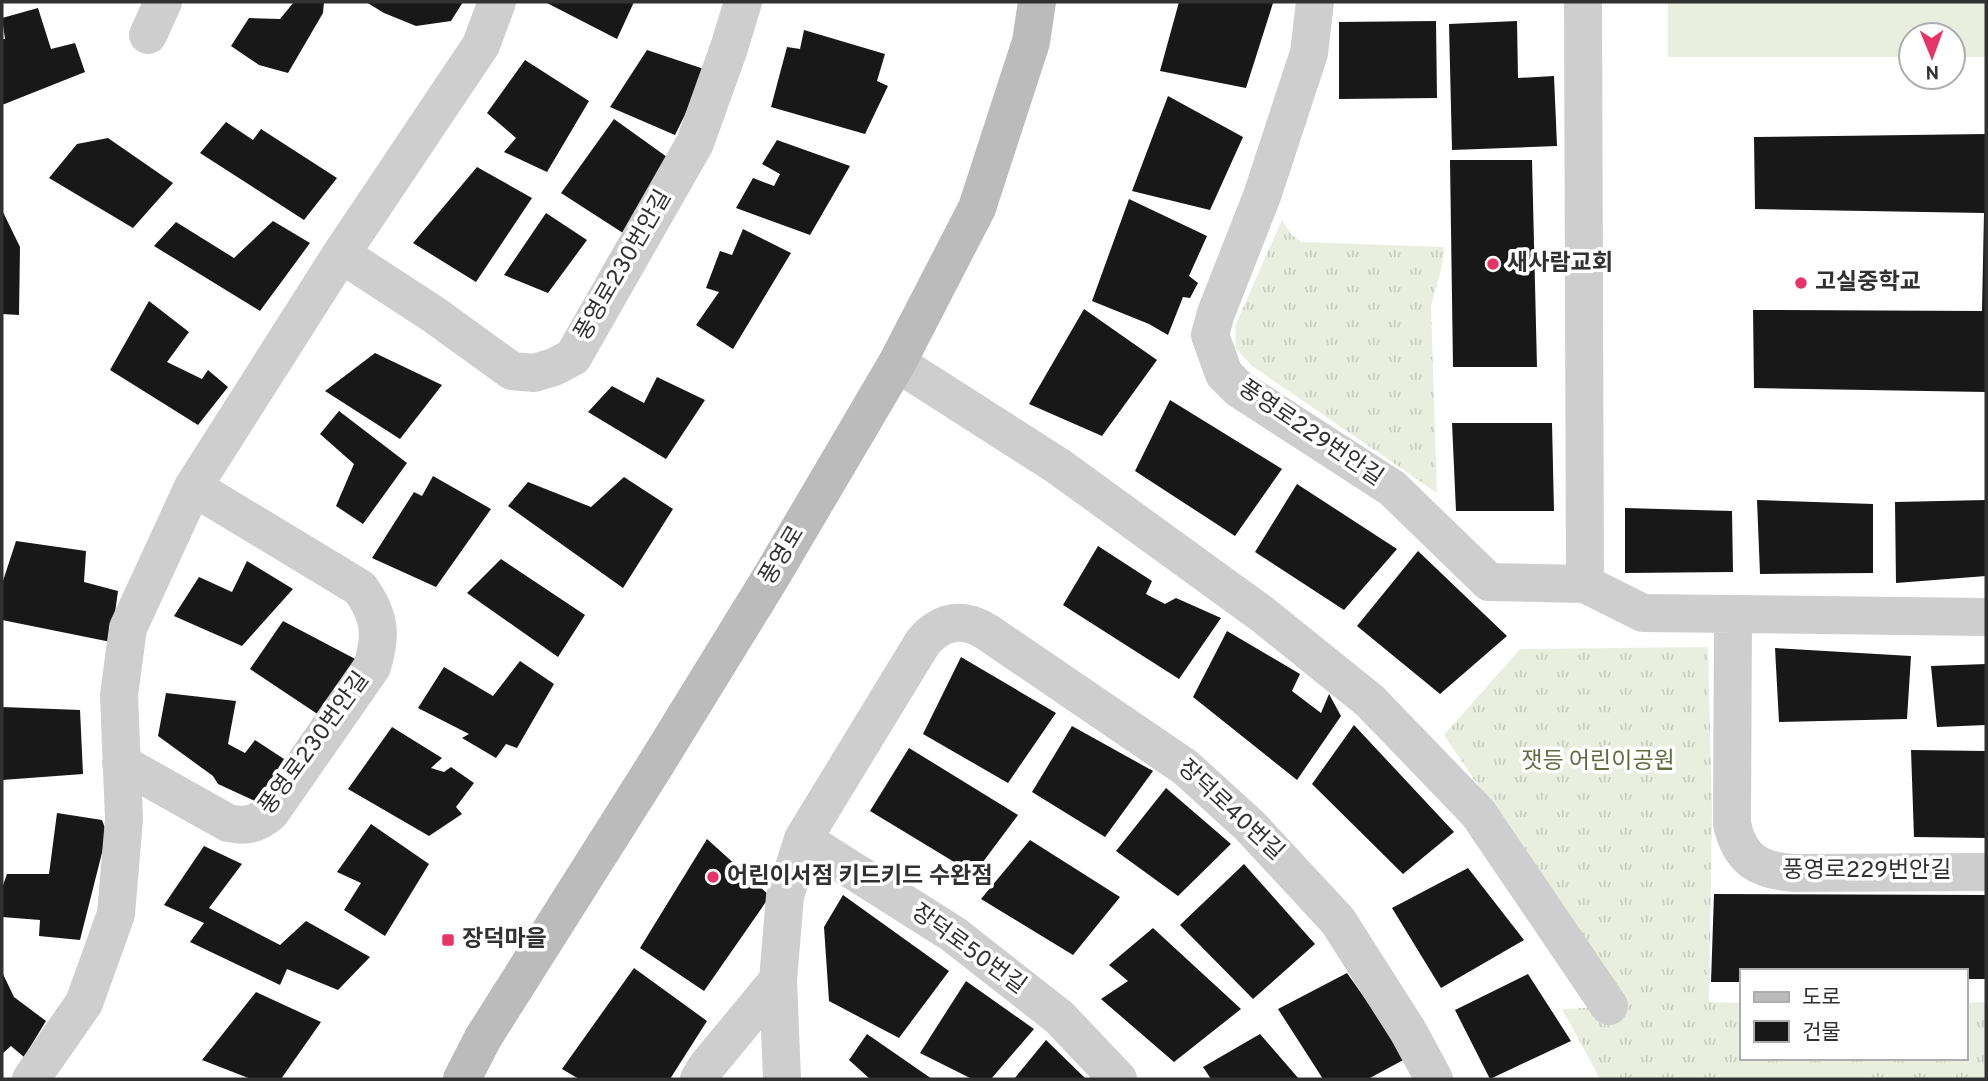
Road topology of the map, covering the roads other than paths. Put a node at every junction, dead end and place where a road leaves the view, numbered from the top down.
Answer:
1 (497, 2) edge
2 (743, 2) edge
3 (1037, 2) edge
4 (1315, 2) edge
5 (1583, 2) edge
6 (341, 254) junction
7 (897, 363) junction
8 (193, 487) junction
9 (1585, 584) junction
10 (1733, 615) junction
11 (1986, 617) edge
12 (121, 763) junction
13 (803, 839) junction
14 (1986, 872) edge
15 (778, 980) junction
16 (1609, 1006) dead end
17 (31, 1079) edge
18 (462, 1079) edge
19 (699, 1079) edge
20 (782, 1079) edge
21 (1118, 1079) edge
22 (1434, 1079) edge

1 - 6 street
2 - 6 street, 풍영로230번안길
3 - 7 main road, 풍영로
4 - 9 street, 풍영로229번안길
5 - 9 street
6 - 8 street
7 - 16 street
7 - 18 main road, 풍영로
8 - 12 street
8 - 12 street, 풍영로230번안길
9 - 10 street, 풍영로229번안길
10 - 11 street, 풍영로229번안길
10 - 14 street, 풍영로229번안길
12 - 17 street
13 - 15 street
13 - 21 street, 장덕로50번길
13 - 22 street, 장덕로40번길
15 - 19 street
15 - 20 street

